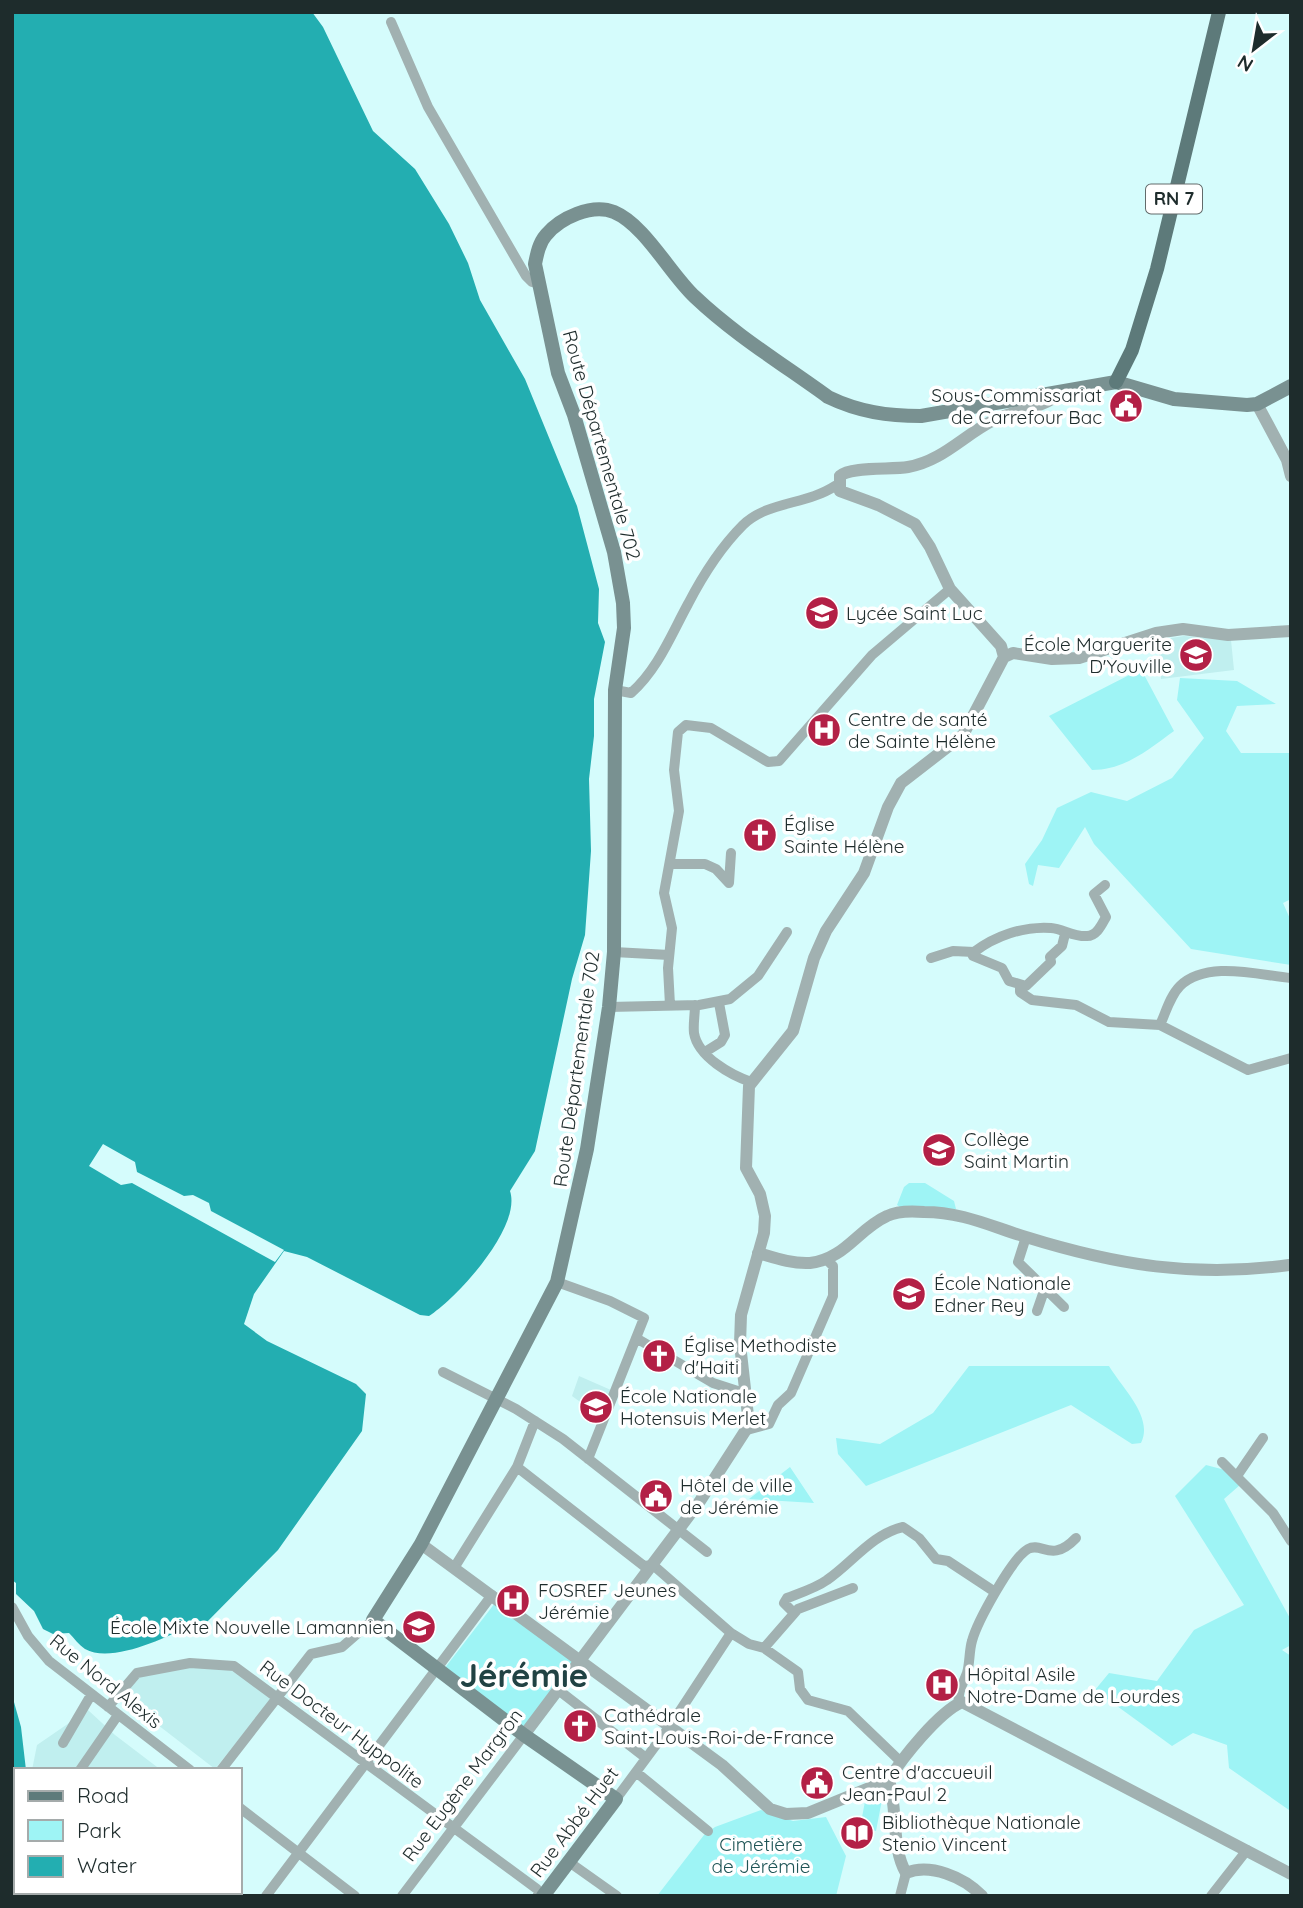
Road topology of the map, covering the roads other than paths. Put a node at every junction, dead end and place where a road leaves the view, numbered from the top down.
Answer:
1 (1219, 12) edge
2 (391, 22) dead end
3 (540, 284) junction
4 (1116, 383) junction
5 (1291, 386) edge
6 (1052, 395) junction
7 (1257, 404) junction
8 (1291, 476) edge
9 (840, 491) junction
10 (950, 589) junction
11 (1291, 631) edge
12 (1004, 657) junction
13 (615, 690) junction
14 (731, 853) dead end
15 (671, 864) junction
16 (1105, 885) dead end
17 (787, 932) dead end
18 (1065, 934) junction
19 (971, 952) junction
20 (614, 953) junction
21 (669, 955) junction
22 (931, 958) dead end
23 (1291, 978) edge
24 (1020, 985) junction
25 (719, 1003) junction
26 (670, 1005) junction
27 (695, 1005) junction
28 (609, 1007) junction
29 (1160, 1025) junction
30 (705, 1052) junction
31 (1291, 1058) edge
32 (751, 1082) junction
33 (1026, 1237) junction
34 (758, 1253) junction
35 (826, 1259) junction
36 (1290, 1264) edge
37 (557, 1282) junction
38 (1045, 1288) junction
39 (1064, 1307) dead end
40 (1037, 1311) dead end
41 (636, 1338) junction
42 (443, 1372) dead end
43 (747, 1394) junction
44 (497, 1401) junction
45 (535, 1421) junction
46 (747, 1430) junction
47 (1263, 1438) dead end
48 (588, 1459) junction
49 (1222, 1462) dead end
50 (517, 1467) junction
51 (1237, 1476) junction
52 (679, 1530) junction
53 (1076, 1538) dead end
54 (1291, 1541) edge
55 (421, 1544) junction
56 (708, 1552) dead end
57 (653, 1565) junction
58 (454, 1568) junction
59 (853, 1588) dead end
60 (996, 1592) junction
61 (492, 1595) junction
62 (12, 1607) edge
63 (794, 1614) junction
64 (373, 1620) junction
65 (731, 1633) junction
66 (764, 1648) junction
67 (580, 1658) junction
68 (436, 1668) junction
69 (557, 1689) junction
70 (91, 1695) junction
71 (279, 1697) junction
72 (959, 1704) junction
73 (108, 1707) junction
74 (118, 1715) junction
75 (670, 1726) junction
76 (524, 1735) junction
77 (63, 1743) dead end
78 (646, 1758) junction
79 (900, 1761) junction
80 (365, 1764) junction
81 (81, 1768) edge
82 (187, 1768) edge
83 (223, 1768) edge
84 (636, 1772) junction
85 (890, 1780) junction
86 (616, 1799) junction
87 (242, 1810) edge
88 (453, 1829) junction
89 (708, 1831) dead end
90 (1247, 1850) junction
91 (299, 1853) junction
92 (569, 1862) junction
93 (906, 1872) junction
94 (1291, 1874) edge
95 (266, 1896) edge
96 (355, 1896) edge
97 (402, 1896) edge
98 (541, 1896) edge
99 (617, 1896) edge
100 (900, 1896) edge
101 (982, 1896) edge
102 (1211, 1896) edge

1 - 4 main road, RN 7
2 - 3 street
3 - 6 main road, Route Départementale 702
3 - 13 main road, Route Départementale 702
4 - 6 main road, Route Départementale 702
4 - 7 main road, Route Départementale 702
5 - 7 main road
6 - 9 street
7 - 8 street
9 - 10 street
9 - 13 street
10 - 12 street
10 - 15 street
11 - 12 street
12 - 32 street
13 - 20 main road, Route Départementale 702
14 - 15 street
15 - 21 street
16 - 18 street
17 - 25 street
18 - 19 street
18 - 24 street
19 - 22 street
19 - 24 street
20 - 21 street
20 - 28 main road, Route Départementale 702
21 - 26 street
23 - 29 street
24 - 29 street
25 - 27 street
25 - 30 street
26 - 27 street
26 - 28 street
27 - 30 street
28 - 37 main road, Route Départementale 702
29 - 31 street
30 - 32 street
32 - 34 street
33 - 35 street
33 - 36 street
33 - 38 street
34 - 35 street
34 - 43 street
35 - 46 street
37 - 41 street
37 - 44 main road, Route Départementale 702
38 - 39 street
38 - 40 street
41 - 43 street
41 - 48 street
42 - 44 street
43 - 46 street
44 - 45 street
44 - 55 main road, Route Départementale 702
45 - 48 street
45 - 50 street
46 - 52 street, Rue Eugène Margron
47 - 51 street
48 - 52 street
49 - 51 street
50 - 57 street
50 - 58 street
51 - 54 street
52 - 56 street
52 - 57 street, Rue Eugène Margron
53 - 60 street
55 - 58 street
55 - 64 main road, Route Départementale 702
57 - 65 street
57 - 67 street, Rue Eugène Margron
58 - 61 street
59 - 63 street
60 - 63 street
60 - 72 street
61 - 67 street
61 - 68 street
62 - 70 street, Rue Nord Alexis
63 - 66 street
64 - 68 main road
64 - 71 street
65 - 66 street
65 - 75 street, Rue Abbé Huet
66 - 79 street
67 - 69 street, Rue Eugène Margron
67 - 75 street
68 - 76 main road
68 - 80 street
69 - 76 street, Rue Eugène Margron
69 - 78 street
70 - 73 street, Rue Nord Alexis
70 - 77 street
71 - 73 street, Rue Docteur Hyppolite
71 - 80 street, Rue Docteur Hyppolite
71 - 83 street
72 - 79 street
72 - 90 street
73 - 74 street, Rue Nord Alexis
74 - 81 street
74 - 82 street, Rue Nord Alexis
75 - 78 street, Rue Abbé Huet
75 - 85 street
76 - 86 main road
76 - 88 street, Rue Eugène Margron
78 - 84 street, Rue Abbé Huet
79 - 85 street
80 - 88 street, Rue Docteur Hyppolite
80 - 91 street
84 - 86 street, Rue Abbé Huet
84 - 89 street
85 - 93 street
86 - 92 main road, Rue Abbé Huet
87 - 91 street
88 - 97 street, Rue Eugène Margron
88 - 98 street, Rue Docteur Hyppolite
90 - 94 street
90 - 102 street
91 - 95 street
91 - 96 street
92 - 98 main road, Rue Abbé Huet
92 - 99 street
93 - 100 street
93 - 101 street

